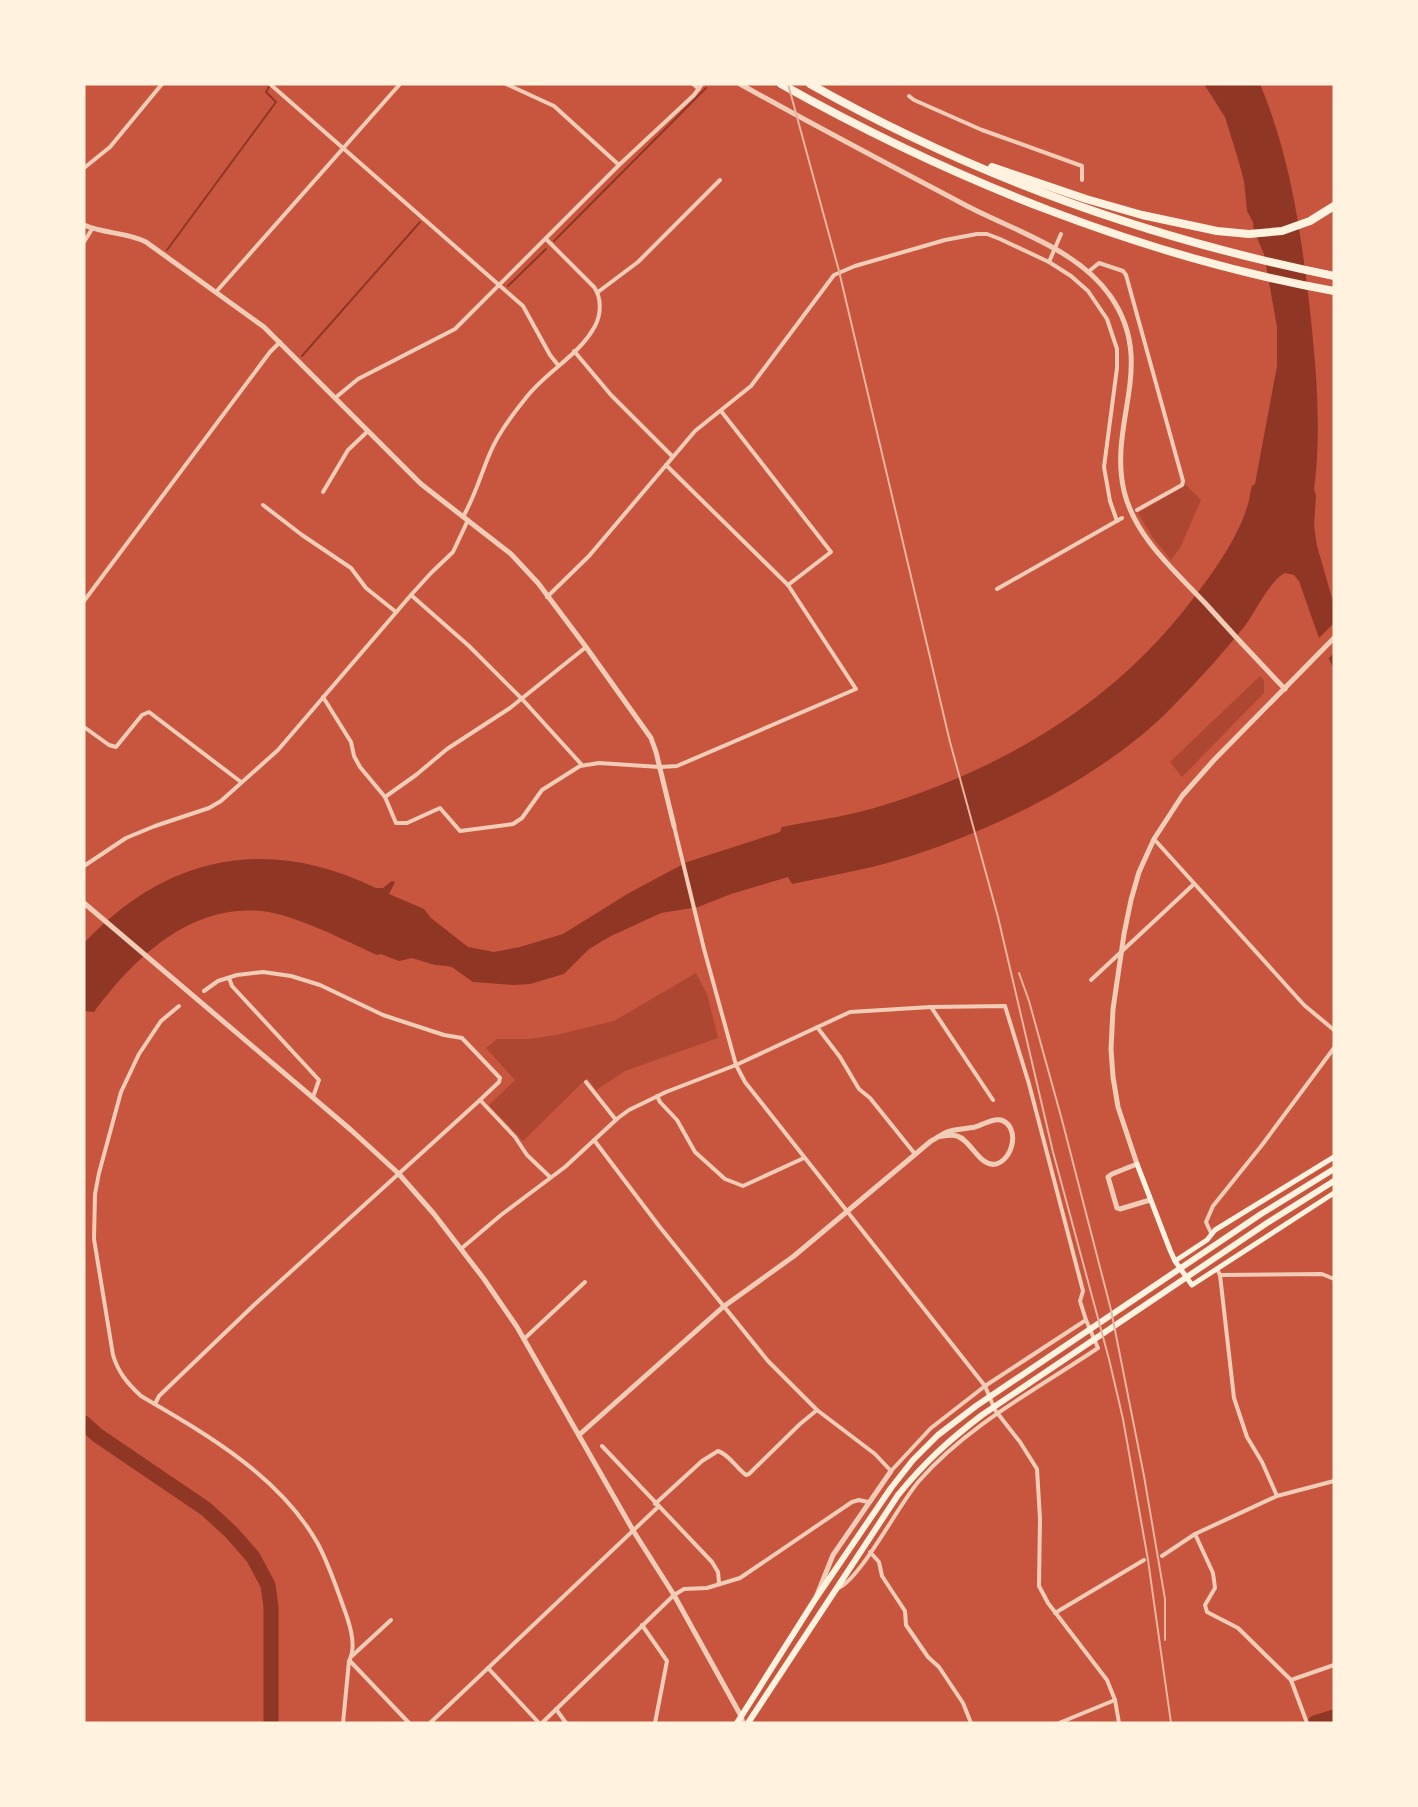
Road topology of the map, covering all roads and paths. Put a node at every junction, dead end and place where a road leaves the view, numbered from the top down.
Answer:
1 (162, 84) edge
2 (270, 84) edge
3 (400, 84) edge
4 (506, 84) edge
5 (693, 84) edge
6 (702, 84) edge
7 (740, 84) edge
8 (782, 84) edge
9 (810, 84) edge
10 (699, 89) junction
11 (909, 96) dead end
12 (342, 148) junction
13 (948, 153) junction
14 (619, 165) junction
15 (84, 168) edge
16 (720, 180) dead end
17 (1082, 180) dead end
18 (1334, 206) edge
19 (84, 225) edge
20 (92, 229) junction
21 (1061, 234) dead end
22 (546, 239) junction
23 (84, 242) edge
24 (1055, 250) junction
25 (1049, 262) junction
26 (1088, 272) junction
27 (1334, 276) edge
28 (500, 284) junction
29 (216, 292) junction
30 (598, 292) junction
31 (1334, 292) edge
32 (280, 342) junction
33 (574, 351) junction
34 (558, 365) junction
35 (335, 398) junction
36 (721, 411) junction
37 (368, 431) junction
38 (672, 456) junction
39 (666, 465) junction
40 (323, 492) dead end
41 (263, 505) dead end
42 (1137, 510) dead end
43 (466, 518) junction
44 (788, 585) junction
45 (997, 589) dead end
46 (411, 595) junction
47 (547, 597) junction
48 (84, 601) edge
49 (396, 612) junction
50 (1334, 638) edge
51 (586, 647) junction
52 (1285, 689) junction
53 (323, 697) junction
54 (522, 699) junction
55 (84, 726) edge
56 (582, 765) junction
57 (660, 767) junction
58 (241, 782) junction
59 (385, 797) junction
60 (674, 826) joint
61 (1154, 839) junction
62 (84, 866) edge
63 (1194, 884) junction
64 (84, 903) edge
65 (1121, 953) junction
66 (230, 978) junction
67 (1091, 980) dead end
68 (204, 991) dead end
69 (179, 1006) dead end
70 (931, 1007) junction
71 (817, 1027) junction
72 (1334, 1030) edge
73 (1334, 1048) edge
74 (736, 1065) junction
75 (586, 1082) dead end
76 (657, 1096) junction
77 (313, 1098) junction
78 (480, 1100) junction
79 (993, 1100) dead end
80 (616, 1120) junction
81 (938, 1137) junction
82 (594, 1140) junction
83 (915, 1154) junction
84 (1334, 1157) edge
85 (804, 1158) junction
86 (1137, 1164) junction
87 (1334, 1169) edge
88 (398, 1173) junction
89 (550, 1177) junction
90 (1334, 1181) edge
91 (1334, 1192) edge
92 (1150, 1200) junction
93 (847, 1211) junction
94 (1211, 1233) junction
95 (462, 1248) junction
96 (1175, 1261) junction
97 (1217, 1269) junction
98 (1220, 1275) junction
99 (1334, 1279) edge
100 (585, 1282) dead end
101 (723, 1307) junction
102 (1086, 1320) junction
103 (524, 1340) junction
104 (985, 1386) junction
105 (155, 1404) junction
106 (817, 1410) junction
107 (998, 1414) junction
108 (579, 1435) junction
109 (602, 1446) dead end
110 (891, 1472) junction
111 (1334, 1481) edge
112 (1277, 1496) junction
113 (868, 1502) junction
114 (657, 1506) junction
115 (634, 1532) junction
116 (1195, 1534) junction
117 (869, 1554) junction
118 (1162, 1556) dead end
119 (1144, 1560) dead end
120 (719, 1584) junction
121 (835, 1589) junction
122 (674, 1595) junction
123 (816, 1598) junction
124 (1055, 1613) junction
125 (390, 1620) dead end
126 (642, 1625) junction
127 (351, 1658) junction
128 (1334, 1665) edge
129 (488, 1668) junction
130 (1291, 1680) junction
131 (1115, 1700) junction
132 (556, 1709) junction
133 (742, 1719) edge
134 (1307, 1722) edge
135 (343, 1723) edge
136 (409, 1723) edge
137 (430, 1723) edge
138 (541, 1723) edge
139 (566, 1723) edge
140 (655, 1723) edge
141 (737, 1723) edge
142 (748, 1723) edge
143 (971, 1723) edge
144 (1059, 1723) edge
145 (1119, 1723) edge

1 - 15 street
2 - 12 street
3 - 12 street
4 - 14 street
5 - 10 street
6 - 10 street
7 - 24 street
8 - 31 highway
9 - 13 highway
10 - 14 street
11 - 17 street
12 - 28 street
12 - 29 street
13 - 18 highway
13 - 27 highway
14 - 22 street
16 - 30 street
19 - 20 street
20 - 23 street
20 - 29 street
21 - 24 street
22 - 28 street
22 - 30 street
24 - 25 street
24 - 26 street
25 - 36 street
25 - 45 street
26 - 42 street
26 - 52 street
28 - 34 street
28 - 35 street
29 - 32 street
30 - 33 street
32 - 35 street
32 - 48 street
33 - 34 street
33 - 38 street
34 - 43 street
35 - 37 street
36 - 38 street
36 - 44 street
37 - 40 street
37 - 43 street
38 - 39 street
39 - 44 street
39 - 47 street
41 - 49 street
43 - 46 street
43 - 47 street
44 - 57 street
46 - 49 street
46 - 54 street
47 - 51 street
49 - 53 street
50 - 52 street
51 - 54 street
51 - 57 street
52 - 61 street
53 - 58 street
53 - 59 street
54 - 56 street
54 - 59 street
55 - 58 street
56 - 57 street
56 - 59 street
57 - 60 street
58 - 62 street
60 - 74 street
61 - 63 street
61 - 65 street
63 - 65 street
63 - 72 street
64 - 77 street
65 - 67 street
65 - 86 street
66 - 68 street
66 - 77 street
66 - 78 street
69 - 105 street
70 - 71 street
70 - 79 street
70 - 102 street
71 - 74 street
71 - 83 street
73 - 94 street
74 - 76 street
74 - 85 street
75 - 80 street
76 - 80 street
76 - 85 street
77 - 88 street
78 - 88 street
78 - 89 street
80 - 82 street
81 - 81 street
81 - 83 street
82 - 89 street
82 - 101 street
83 - 93 street
84 - 94 main road
85 - 93 street
86 - 92 main road
86 - 92 street
87 - 123 main road
88 - 95 street
88 - 105 street
89 - 95 street
90 - 121 main road
91 - 97 main road
92 - 96 main road
93 - 101 street
93 - 104 street
94 - 96 main road
95 - 103 street
96 - 97 main road
97 - 98 street
98 - 99 street
98 - 112 street
100 - 103 street
101 - 106 street
101 - 108 street
102 - 104 street
102 - 107 street
103 - 108 street
104 - 107 street
104 - 110 street
105 - 127 street
106 - 110 street
106 - 114 street
107 - 117 street
107 - 124 street
108 - 115 street
109 - 114 street
110 - 113 street
111 - 112 street
112 - 116 street
113 - 120 street
113 - 123 street
114 - 115 street
114 - 120 street
115 - 122 street
115 - 129 street
116 - 118 street
116 - 130 street
117 - 121 street
117 - 143 street
119 - 124 street
120 - 122 street
121 - 142 main road
122 - 126 street
122 - 133 street
123 - 133 main road
124 - 131 street
125 - 127 street
126 - 132 street
126 - 140 street
127 - 135 street
127 - 136 street
128 - 130 street
129 - 137 street
129 - 138 street
130 - 134 street
131 - 144 street
131 - 145 street
132 - 138 street
132 - 139 street
133 - 141 main road

